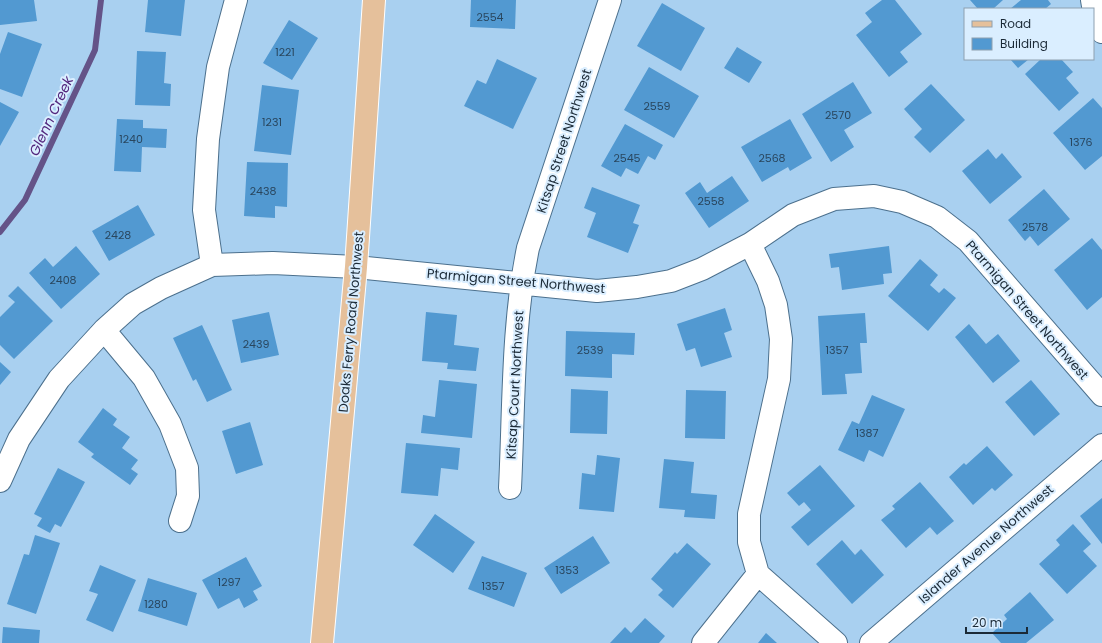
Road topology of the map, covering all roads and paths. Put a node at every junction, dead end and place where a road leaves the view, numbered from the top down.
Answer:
1 (236, 0) edge
2 (374, 0) edge
3 (610, 0) edge
4 (1094, 12) edge
5 (1102, 32) edge
6 (750, 244) junction
7 (212, 266) junction
8 (356, 267) junction
9 (521, 282) junction
10 (104, 330) junction
11 (1102, 395) edge
12 (1102, 445) edge
13 (0, 481) edge
14 (510, 488) dead end
15 (180, 521) dead end
16 (758, 574) junction
17 (322, 643) edge
18 (703, 643) edge
19 (836, 643) edge
20 (871, 643) edge

1 - 7 street
2 - 8 main road, Doaks Ferry Road Northwest
3 - 9 street, Kitsap Street Northwest
4 - 5 street
6 - 9 street, Ptarmigan Street Northwest
6 - 11 street, Ptarmigan Street Northwest
6 - 16 street
7 - 8 street, Ptarmigan Street Northwest
7 - 10 street, Ptarmigan Street Northwest
8 - 9 street, Ptarmigan Street Northwest
8 - 17 main road, Doaks Ferry Road Northwest
9 - 14 street, Kitsap Court Northwest
10 - 13 street, Ptarmigan Street Northwest
10 - 15 street
12 - 20 street, Islander Avenue Northwest
16 - 18 street
16 - 19 street

